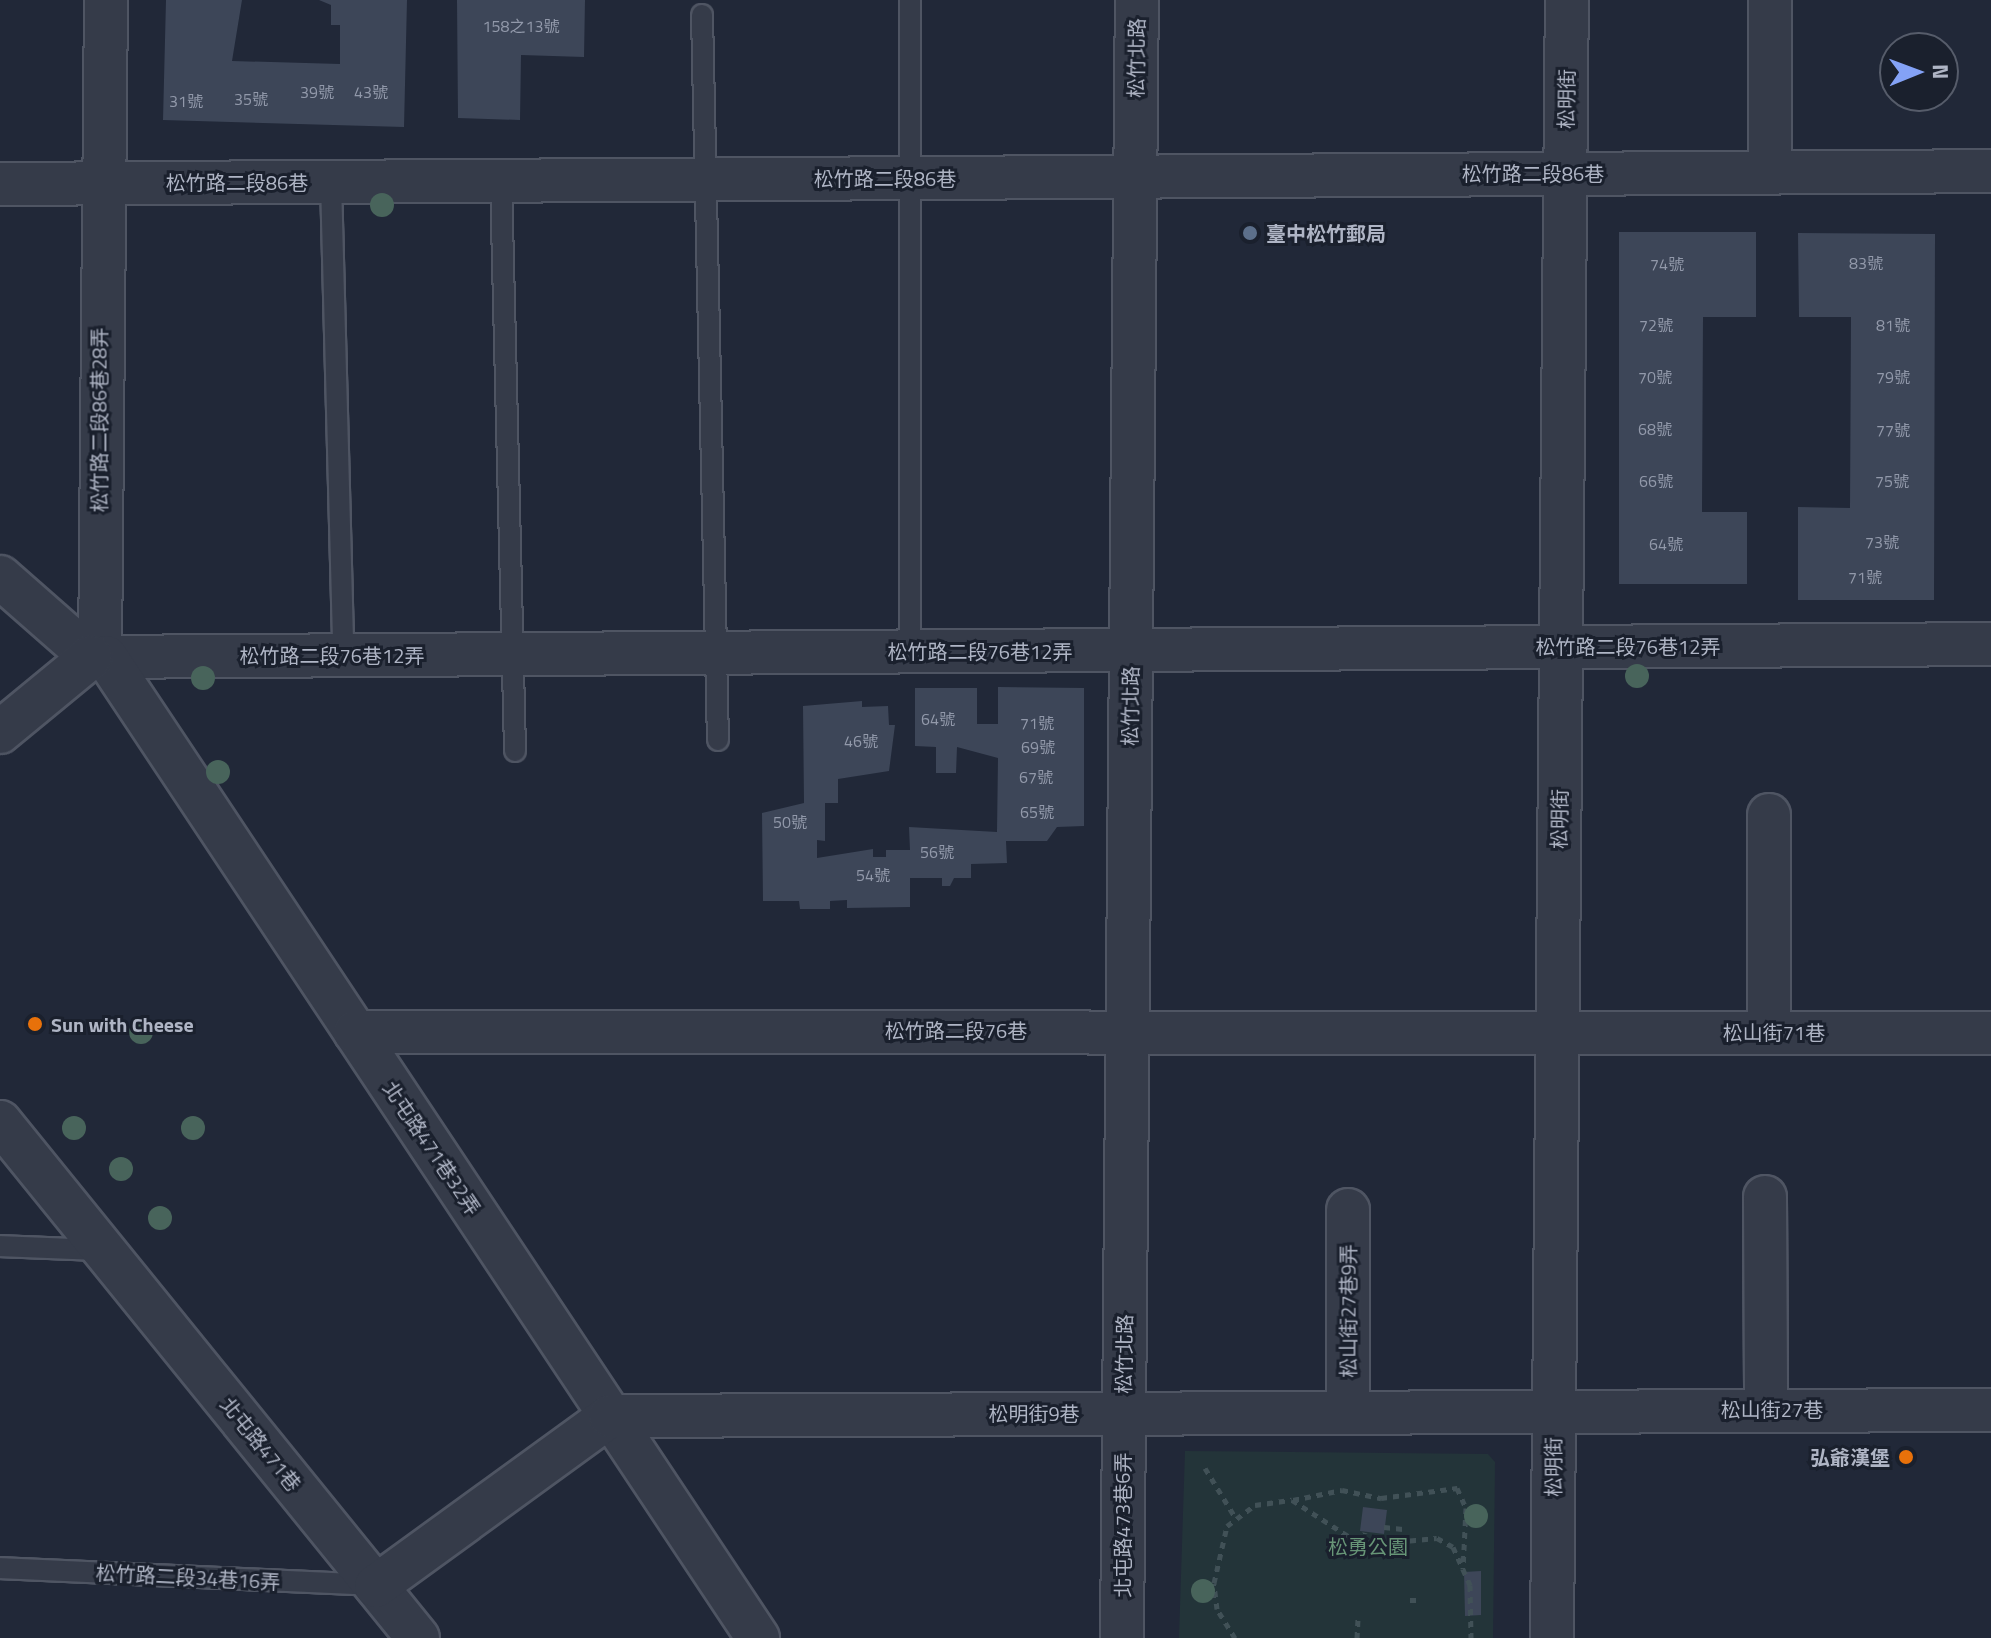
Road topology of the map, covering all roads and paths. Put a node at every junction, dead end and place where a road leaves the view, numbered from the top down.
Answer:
1 (106, 0) edge
2 (910, 0) edge
3 (1137, 0) edge
4 (1567, 0) edge
5 (1770, 0) edge
6 (702, 15) dead end
7 (1991, 171) edge
8 (1770, 172) junction
9 (1565, 173) junction
10 (1135, 176) junction
11 (910, 178) junction
12 (707, 179) junction
13 (501, 181) junction
14 (331, 182) junction
15 (99, 183) junction
16 (0, 184) edge
17 (0, 577) edge
18 (1991, 644) edge
19 (1561, 646) junction
20 (1131, 650) junction
21 (910, 652) junction
22 (716, 653) junction
23 (513, 654) junction
24 (343, 655) junction
25 (99, 657) junction
26 (0, 732) edge
27 (718, 740) dead end
28 (515, 751) dead end
29 (1769, 815) dead end
30 (1127, 1030) junction
31 (1769, 1031) junction
32 (355, 1032) junction
33 (1557, 1032) junction
34 (1991, 1033) edge
35 (0, 1122) edge
36 (1765, 1197) dead end
37 (1348, 1210) dead end
38 (0, 1246) edge
39 (104, 1250) junction
40 (1766, 1409) junction
41 (1991, 1410) edge
42 (1348, 1411) junction
43 (1554, 1411) junction
44 (1123, 1412) junction
45 (610, 1416) junction
46 (1205, 1468) dead end
47 (1292, 1500) junction
48 (1235, 1517) junction
49 (1384, 1527) dead end
50 (1403, 1529) dead end
51 (1365, 1532) dead end
52 (1362, 1545) junction
53 (0, 1568) edge
54 (1463, 1569) junction
55 (376, 1586) junction
56 (1410, 1600) dead end
57 (1420, 1600) dead end
58 (1358, 1618) dead end
59 (418, 1638) edge
60 (758, 1638) edge
61 (1122, 1638) edge
62 (1235, 1638) edge
63 (1357, 1638) edge
64 (1471, 1638) edge
65 (1552, 1638) edge

1 - 15 street, 松竹路二段86巷28弄
2 - 11 lane
3 - 10 street, 松竹北路
4 - 9 street, 松明街
5 - 8 street
6 - 12 lane
7 - 8 street, 松竹路二段86巷
8 - 9 street, 松竹路二段86巷
9 - 10 street, 松竹路二段86巷
9 - 19 street, 松明街
10 - 11 street, 松竹路二段86巷
10 - 20 street, 松竹北路
11 - 12 street, 松竹路二段86巷
11 - 21 lane
12 - 13 street, 松竹路二段86巷
12 - 22 lane
13 - 14 street, 松竹路二段86巷
13 - 23 lane
14 - 15 street, 松竹路二段86巷
14 - 24 lane
15 - 16 street, 松竹路二段86巷
15 - 25 street, 松竹路二段86巷28弄
17 - 25 street
18 - 19 street, 松竹路二段76巷12弄
19 - 20 street, 松竹路二段76巷12弄
19 - 33 street, 松明街
20 - 21 street, 松竹路二段76巷12弄
20 - 30 street, 松竹北路
21 - 22 street, 松竹路二段76巷12弄
22 - 23 street, 松竹路二段76巷12弄
22 - 27 lane
23 - 24 street, 松竹路二段76巷12弄
23 - 28 lane
24 - 25 street, 松竹路二段76巷12弄
25 - 26 street
25 - 32 street, 北屯路471巷32弄
29 - 31 street
30 - 32 street, 松竹路二段76巷
30 - 33 street, 松竹路二段76巷
30 - 44 street, 松竹北路
31 - 33 street, 松山街71巷
31 - 34 street, 松山街71巷
32 - 45 street, 北屯路471巷32弄
33 - 43 street, 松明街
35 - 39 street, 北屯路471巷
36 - 40 street
37 - 42 street, 松山街27巷9弄
38 - 39 lane
39 - 55 street, 北屯路471巷
40 - 41 street, 松山街27巷
40 - 43 street, 松山街27巷
42 - 43 street, 松明街9巷
42 - 44 street, 松明街9巷
43 - 65 street, 松明街
44 - 45 street, 松明街9巷
44 - 61 street, 北屯路473巷6弄
45 - 55 street
45 - 60 street, 北屯路471巷32弄
46 - 48 path
47 - 48 path
47 - 52 path
47 - 54 path
48 - 62 path
49 - 50 path
51 - 52 path
52 - 54 path
53 - 55 lane, 松竹路二段34巷16弄
54 - 64 path
55 - 59 street, 北屯路471巷
56 - 57 path
58 - 63 path

